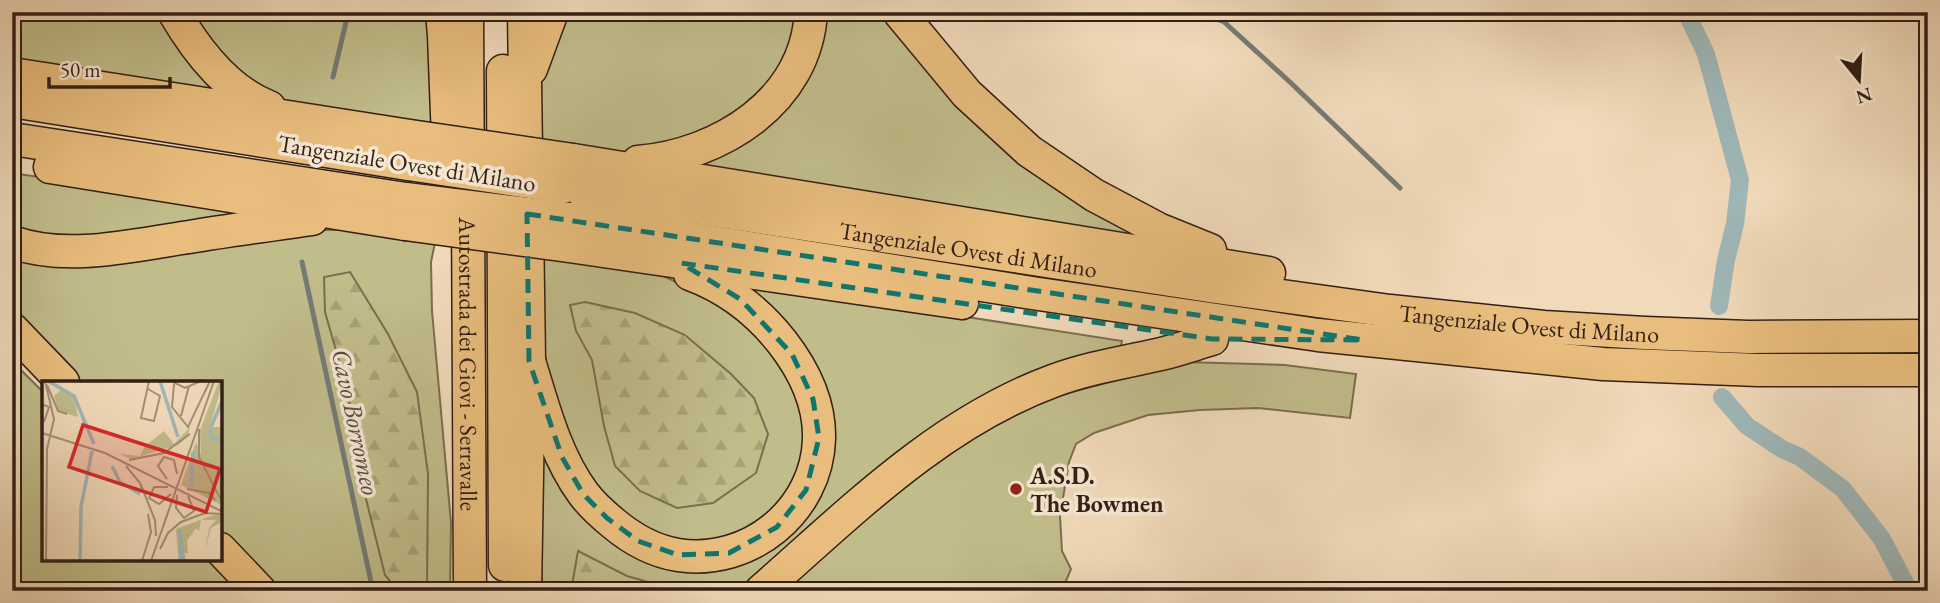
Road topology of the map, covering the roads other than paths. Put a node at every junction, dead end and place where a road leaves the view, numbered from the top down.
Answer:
1 (174, 12) edge
2 (442, 12) edge
3 (467, 12) edge
4 (502, 12) edge
5 (524, 12) edge
6 (552, 12) edge
7 (811, 12) edge
8 (899, 12) edge
9 (12, 74) edge
10 (525, 87) junction
11 (12, 102) edge
12 (303, 120) junction
13 (12, 139) edge
14 (409, 150) junction
15 (12, 160) edge
16 (576, 170) junction
17 (406, 211) junction
18 (345, 215) junction
19 (569, 233) junction
20 (12, 242) edge
21 (647, 258) junction
22 (1269, 273) junction
23 (1390, 311) junction
24 (12, 329) edge
25 (1928, 336) edge
26 (1212, 339) junction
27 (1363, 340) junction
28 (529, 361) junction
29 (1928, 370) edge
30 (61, 381) edge
31 (470, 438) junction
32 (222, 551) edge
33 (260, 591) edge
34 (470, 591) edge
35 (505, 591) edge
36 (526, 591) edge
37 (761, 591) edge

1 - 12 highway
2 - 31 highway
3 - 31 highway, Autostrada dei Giovi - Serravalle
4 - 35 highway, Autostrada dei Giovi - Serravalle
5 - 10 highway
6 - 10 highway
7 - 16 highway
8 - 22 highway
9 - 12 highway
10 - 28 highway
11 - 14 highway, Tangenziale Ovest di Milano
12 - 14 highway
13 - 17 highway, Tangenziale Ovest di Milano
14 - 16 highway, Tangenziale Ovest di Milano, bridge
15 - 18 highway
16 - 22 highway
16 - 23 highway, Tangenziale Ovest di Milano
17 - 18 highway
17 - 19 highway, Tangenziale Ovest di Milano, bridge
18 - 20 highway
19 - 21 highway
19 - 27 highway, Tangenziale Ovest di Milano
21 - 26 highway
21 - 28 highway
22 - 23 highway
23 - 25 highway, Tangenziale Ovest di Milano
24 - 30 highway
26 - 27 highway
26 - 37 highway
27 - 29 highway, Tangenziale Ovest di Milano
28 - 36 highway
31 - 34 highway, Autostrada dei Giovi - Serravalle
32 - 33 highway

